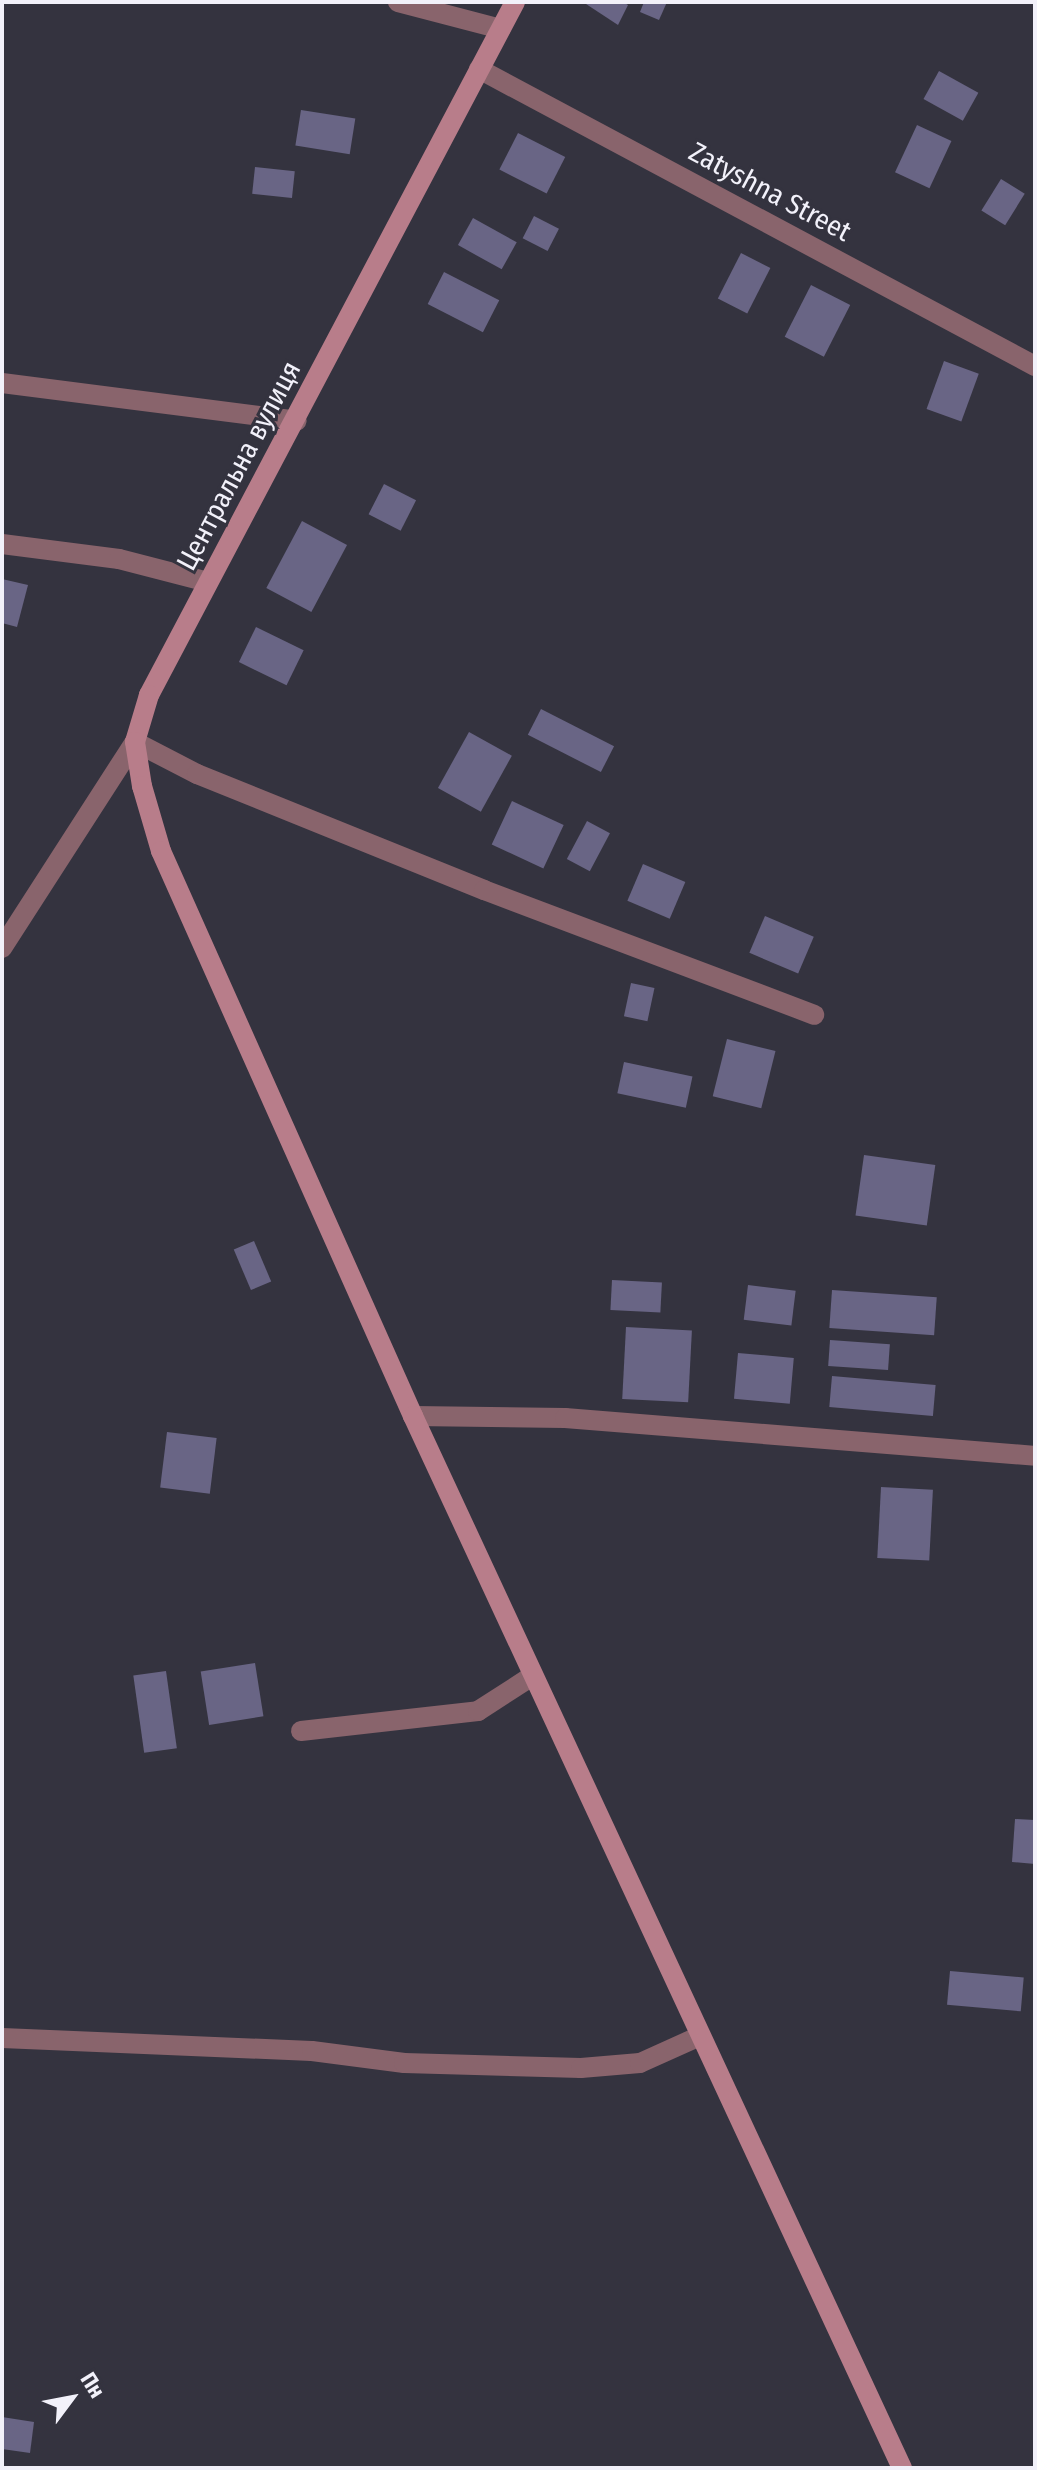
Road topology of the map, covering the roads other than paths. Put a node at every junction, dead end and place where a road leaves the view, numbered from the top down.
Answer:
1 (398, 2) edge
2 (515, 2) edge
3 (501, 29) junction
4 (479, 69) junction
5 (1035, 366) edge
6 (2, 383) edge
7 (297, 421) junction
8 (2, 544) edge
9 (208, 582) junction
10 (135, 742) junction
11 (2, 948) edge
12 (814, 1015) dead end
13 (413, 1416) junction
14 (1035, 1456) edge
15 (532, 1676) junction
16 (301, 1731) dead end
17 (700, 2036) junction
18 (2, 2038) edge
19 (902, 2468) edge

1 - 3 street
2 - 3 street, Центральна вулиця
3 - 4 street, Центральна вулиця
4 - 5 street, Zatyshna Street
4 - 7 street, Центральна вулиця
6 - 7 street
7 - 9 street, Центральна вулиця
8 - 9 street
9 - 10 street, Центральна вулиця
10 - 11 street, Центральна вулиця
10 - 12 street
10 - 13 street
13 - 14 street
13 - 15 street
15 - 16 street
15 - 17 street
17 - 18 street
17 - 19 street

